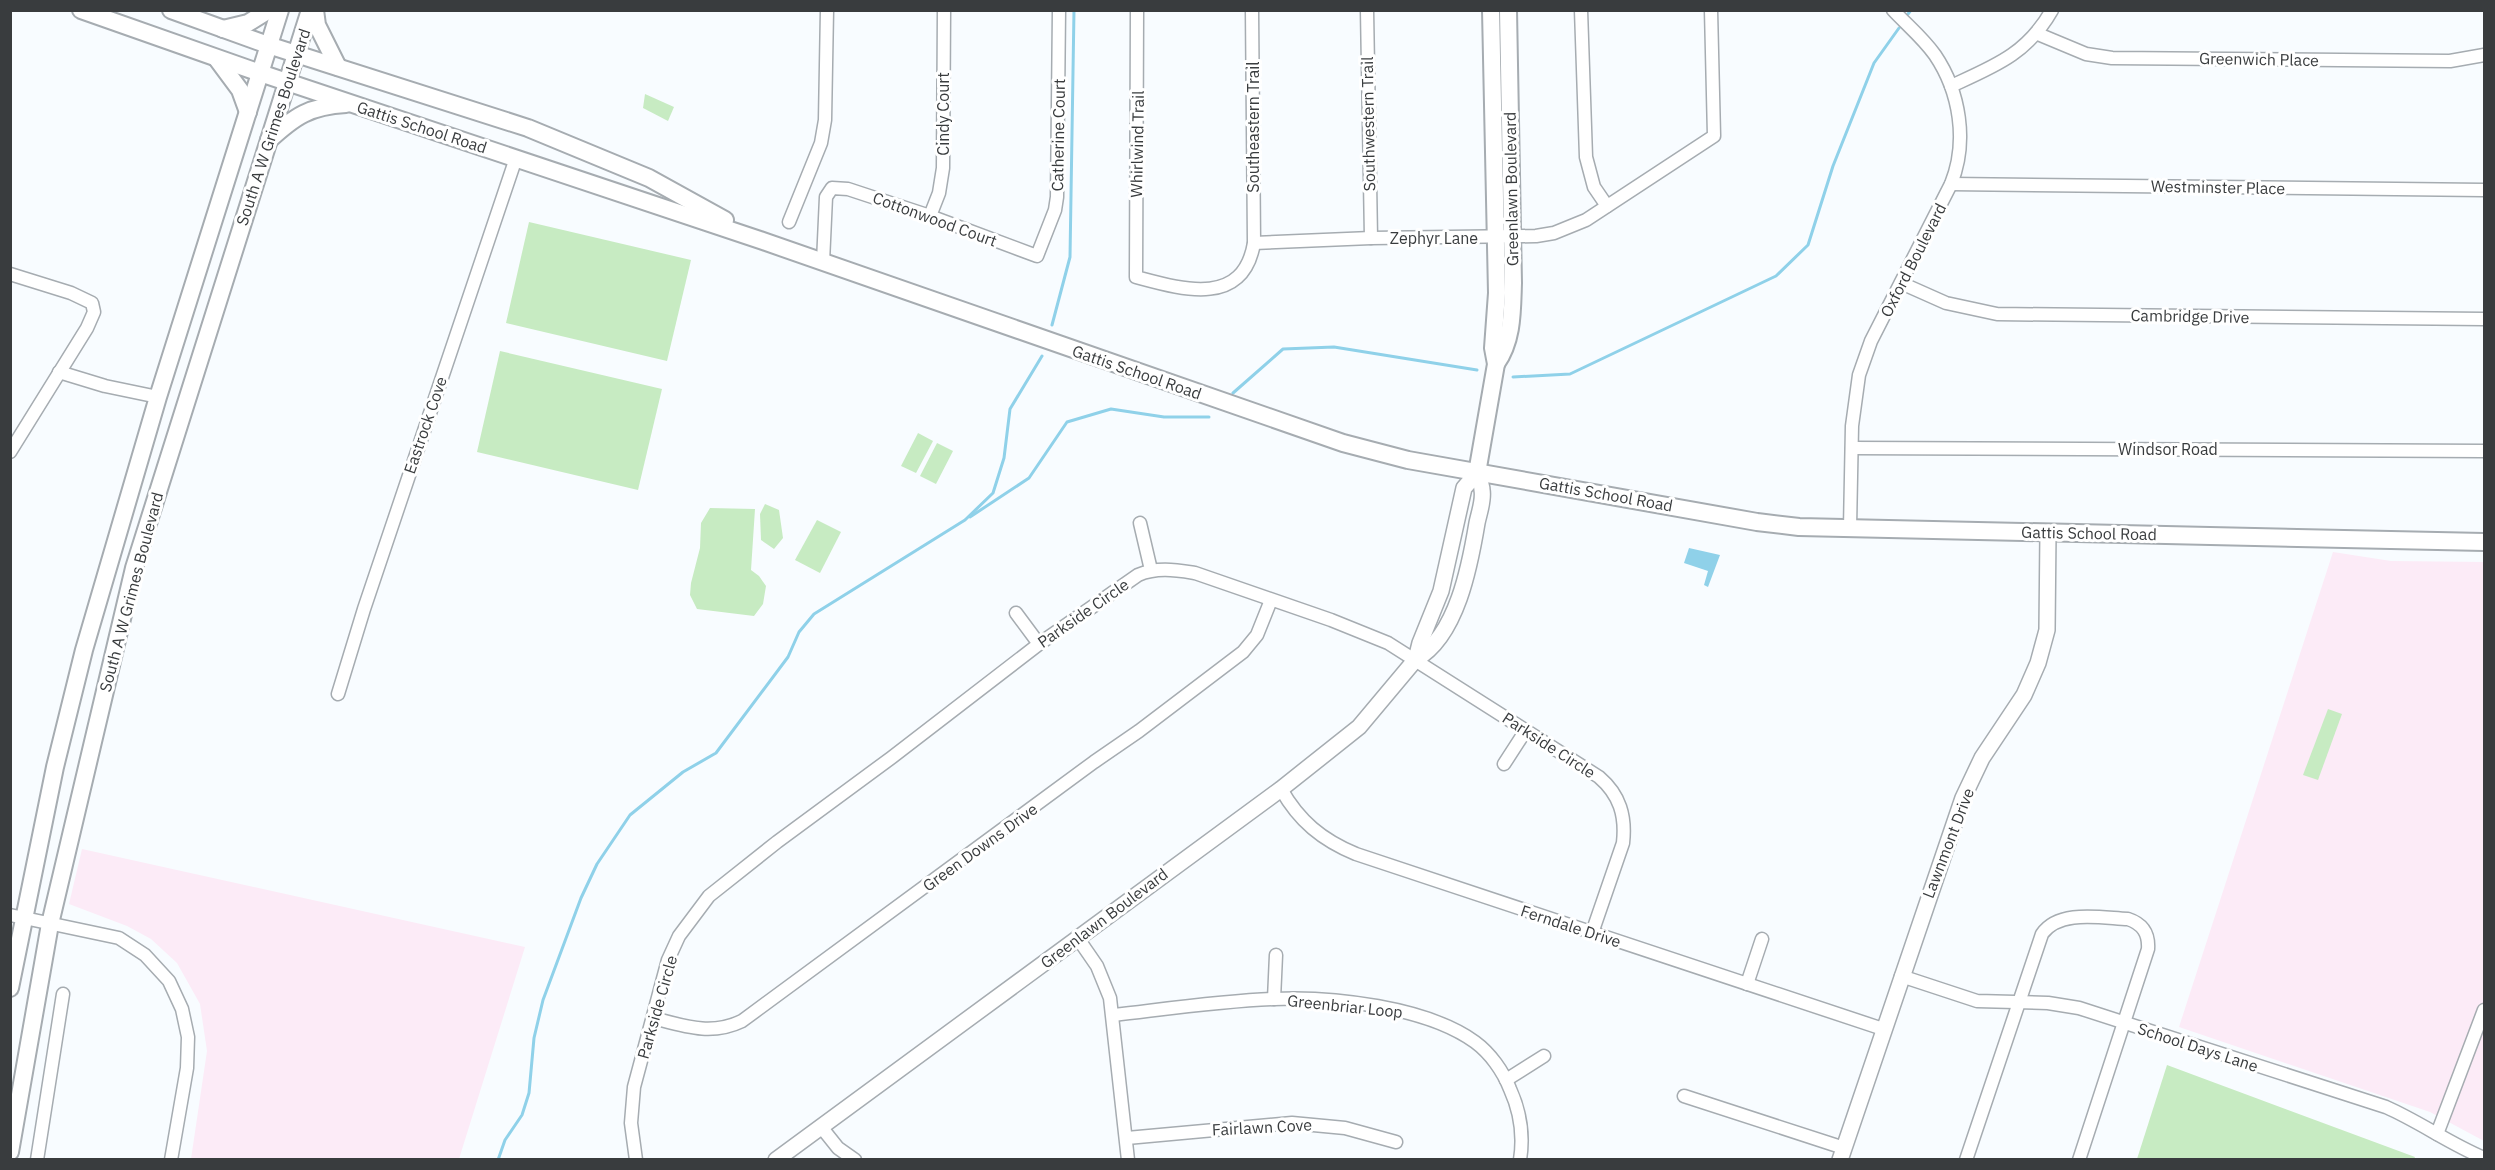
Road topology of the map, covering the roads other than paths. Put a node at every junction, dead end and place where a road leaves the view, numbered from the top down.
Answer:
1 (81, 10) edge
2 (171, 10) edge
3 (269, 10) edge
4 (280, 10) edge
5 (310, 10) edge
6 (315, 10) edge
7 (827, 10) edge
8 (944, 10) edge
9 (1059, 10) edge
10 (1137, 10) edge
11 (1252, 10) edge
12 (1367, 10) edge
13 (1491, 10) edge
14 (1508, 10) edge
15 (1581, 10) edge
16 (1711, 10) edge
17 (1893, 10) edge
18 (2052, 10) edge
19 (223, 29) junction
20 (2038, 34) junction
21 (268, 45) junction
22 (296, 54) junction
23 (2484, 55) edge
24 (217, 58) junction
25 (338, 68) junction
26 (260, 73) junction
27 (287, 82) junction
28 (1951, 86) junction
29 (354, 104) junction
30 (248, 112) junction
31 (268, 141) junction
32 (516, 158) junction
33 (1951, 184) junction
34 (2484, 190) edge
35 (1607, 206) junction
36 (930, 216) junction
37 (789, 222) dead end
38 (1495, 237) junction
39 (1371, 238) junction
40 (1513, 238) junction
41 (763, 241) junction
42 (1254, 243) junction
43 (1037, 256) joint
44 (824, 262) junction
45 (10, 274) edge
46 (1901, 283) junction
47 (2484, 319) edge
48 (1496, 364) junction
49 (60, 372) junction
50 (158, 397) junction
51 (1852, 448) junction
52 (2484, 451) edge
53 (10, 452) edge
54 (1477, 472) junction
55 (1140, 523) dead end
56 (1850, 528) junction
57 (2048, 532) junction
58 (2484, 542) edge
59 (1151, 570) junction
60 (1271, 600) junction
61 (1016, 613) dead end
62 (1039, 644) junction
63 (1416, 659) junction
64 (338, 694) dead end
65 (1526, 730) junction
66 (1504, 764) dead end
67 (1281, 789) junction
68 (17, 916) edge
69 (50, 924) junction
70 (1592, 933) junction
71 (1077, 937) junction
72 (1762, 939) dead end
73 (1276, 954) dead end
74 (1901, 976) junction
75 (1747, 984) junction
76 (10, 988) edge
77 (63, 994) dead end
78 (1274, 999) junction
79 (2018, 1003) junction
80 (2484, 1010) edge
81 (1114, 1015) junction
82 (653, 1018) junction
83 (2125, 1023) junction
84 (1883, 1029) junction
85 (1544, 1056) dead end
86 (1506, 1080) junction
87 (1684, 1096) dead end
88 (822, 1128) junction
89 (2437, 1134) junction
90 (1127, 1138) junction
91 (1396, 1142) dead end
92 (10, 1152) edge
93 (1842, 1154) edge
94 (2484, 1158) edge
95 (37, 1160) edge
96 (171, 1160) edge
97 (636, 1160) edge
98 (777, 1160) edge
99 (855, 1160) edge
100 (1128, 1160) edge
101 (1520, 1160) edge
102 (1966, 1160) edge
103 (2079, 1160) edge

1 - 24 main road, Gattis School Road
2 - 19 main road, Gattis School Road
3 - 19 main road
4 - 21 main road, South A W Grimes Boulevard
5 - 22 main road, South A W Grimes Boulevard
6 - 25 main road
7 - 37 street
8 - 36 street, Cindy Court
9 - 43 street, Catherine Court
10 - 42 street, Whirlwind Trail
11 - 42 street, Southeastern Trail
12 - 39 street, Southwestern Trail
13 - 38 main road, Greenlawn Boulevard
14 - 40 main road, Greenlawn Boulevard
15 - 35 street
16 - 35 street, Zephyr Lane
17 - 28 street, Oxford Boulevard
18 - 20 street
19 - 21 main road, Gattis School Road
20 - 23 street, Greenwich Place
20 - 28 street
21 - 22 main road, Gattis School Road
21 - 26 main road, South A W Grimes Boulevard
22 - 25 main road, Gattis School Road
22 - 27 main road, South A W Grimes Boulevard
24 - 26 main road, Gattis School Road
24 - 30 main road
25 - 41 main road, Gattis School Road
26 - 27 main road, Gattis School Road
26 - 30 main road, South A W Grimes Boulevard
27 - 29 main road, Gattis School Road
27 - 31 main road, South A W Grimes Boulevard
28 - 33 street, Oxford Boulevard
29 - 31 main road
29 - 32 main road, Gattis School Road
30 - 50 main road, South A W Grimes Boulevard
31 - 69 main road, South A W Grimes Boulevard
32 - 41 main road, Gattis School Road
32 - 64 street, Eastrock Cove
33 - 34 street, Westminster Place
33 - 46 street, Oxford Boulevard
35 - 40 street, Zephyr Lane
36 - 43 street, Cottonwood Court
36 - 44 street, Cottonwood Court
38 - 39 street, Zephyr Lane
38 - 40 street, Zephyr Lane
38 - 48 main road, Greenlawn Boulevard
39 - 42 street, Zephyr Lane
40 - 48 main road, Greenlawn Boulevard
41 - 44 main road, Gattis School Road
44 - 54 main road, Gattis School Road
45 - 49 street
46 - 47 street, Cambridge Drive
46 - 51 street, Oxford Boulevard
48 - 54 main road, Greenlawn Boulevard
49 - 50 street
49 - 53 street
50 - 68 main road, South A W Grimes Boulevard
51 - 52 street, Windsor Road
51 - 56 street, Oxford Boulevard
54 - 56 main road, Gattis School Road
54 - 63 street, Greenlawn Boulevard
54 - 63 street, Greenlawn Boulevard
55 - 59 street
56 - 57 main road, Gattis School Road
57 - 58 main road, Gattis School Road
57 - 74 street, Lawnmont Drive
59 - 60 street, Parkside Circle
59 - 62 street, Parkside Circle
60 - 63 street, Parkside Circle
60 - 82 street, Green Downs Drive
61 - 62 street
62 - 82 street, Parkside Circle
63 - 65 street, Parkside Circle
63 - 67 street, Greenlawn Boulevard
65 - 66 street
65 - 70 street, Parkside Circle
67 - 70 street, Ferndale Drive
67 - 71 street, Greenlawn Boulevard
68 - 69 street
68 - 76 main road, South A W Grimes Boulevard
69 - 92 main road, South A W Grimes Boulevard
69 - 96 street
70 - 75 street, Ferndale Drive
71 - 81 street
71 - 88 street, Greenlawn Boulevard
72 - 75 street
73 - 78 street
74 - 79 street, School Days Lane
74 - 84 street, Lawnmont Drive
75 - 84 street, Ferndale Drive
77 - 95 street
78 - 81 street, Greenbriar Loop
78 - 86 street, Greenbriar Loop
79 - 83 street, School Days Lane
79 - 83 street
79 - 102 street
80 - 89 street
81 - 90 street
82 - 97 street, Parkside Circle
83 - 89 street, School Days Lane
83 - 103 street
84 - 93 street, Lawnmont Drive
85 - 86 street
86 - 101 street, Greenbriar Loop
87 - 93 street
88 - 98 street, Greenlawn Boulevard
88 - 99 street
89 - 94 street, School Days Lane
90 - 91 street, Fairlawn Cove
90 - 100 street

